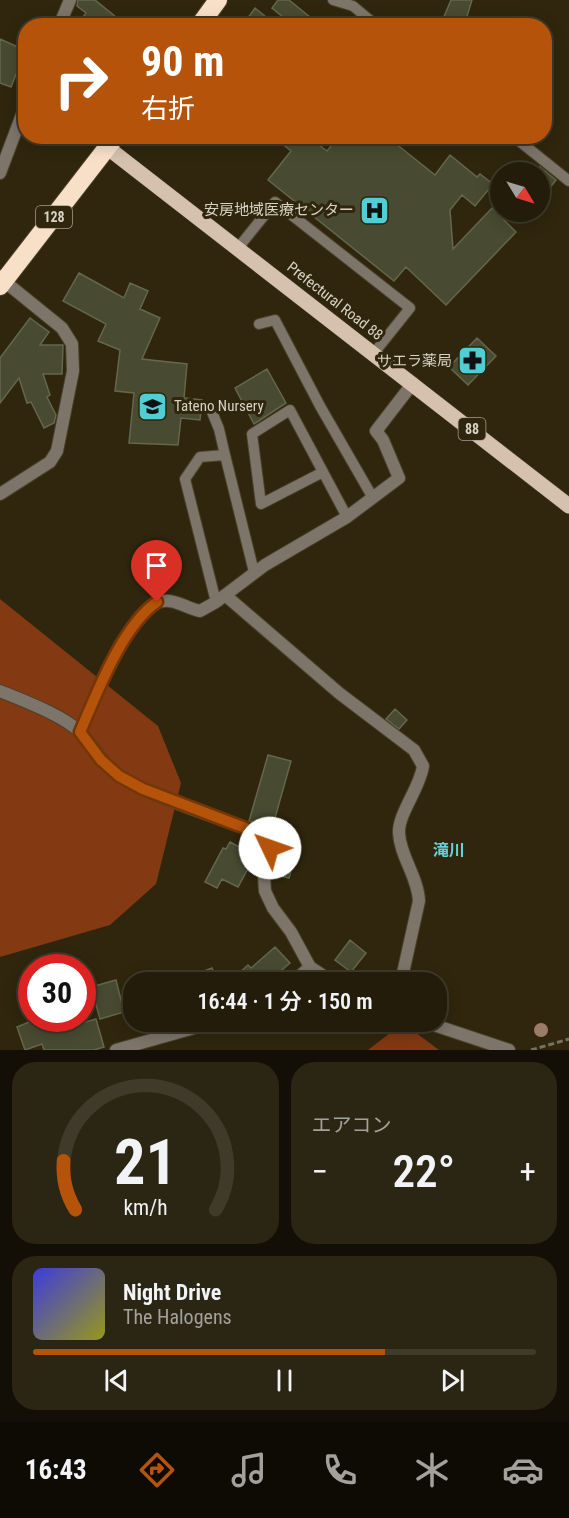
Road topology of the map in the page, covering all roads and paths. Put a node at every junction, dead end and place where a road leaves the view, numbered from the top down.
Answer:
1 (70, 0) edge
2 (218, 0) edge
3 (333, 0) edge
4 (62, 18) edge
5 (205, 18) edge
6 (367, 18) edge
7 (18, 125) edge
8 (110, 144) edge
9 (114, 144) edge
10 (523, 144) edge
11 (0, 173) edge
12 (569, 182) edge
13 (238, 248) junction
14 (1, 280) edge
15 (259, 324) dead end
16 (374, 353) junction
17 (413, 383) junction
18 (212, 412) dead end
19 (225, 455) junction
20 (323, 472) junction
21 (0, 494) edge
22 (374, 498) junction
23 (569, 506) edge
24 (347, 517) junction
25 (254, 572) junction
26 (221, 598) junction
27 (0, 691) edge
28 (80, 732) junction
29 (310, 967) junction
30 (304, 972) edge
31 (318, 972) edge
32 (403, 972) edge
33 (447, 1029) edge
34 (180, 1032) edge
35 (569, 1039) edge
36 (116, 1050) edge
37 (508, 1050) edge
38 (531, 1050) edge

1 - 4 street
2 - 5 highway
3 - 6 lane
7 - 11 street
8 - 14 highway, 128
9 - 13 main road, Prefectural Road 88 / 88
10 - 12 lane
13 - 16 main road, Prefectural Road 88 / 88
13 - 16 lane
14 - 21 street
15 - 22 lane
16 - 17 main road, Prefectural Road 88 / 88
17 - 22 street
17 - 23 main road, Prefectural Road 88 / 88
18 - 19 lane
19 - 25 lane
19 - 26 lane
20 - 20 lane
20 - 24 lane
22 - 24 street
24 - 25 street
25 - 26 street
26 - 28 street
26 - 32 street
27 - 28 street
28 - 29 street
29 - 30 street
29 - 31 street
33 - 37 street
34 - 36 street
35 - 38 path

